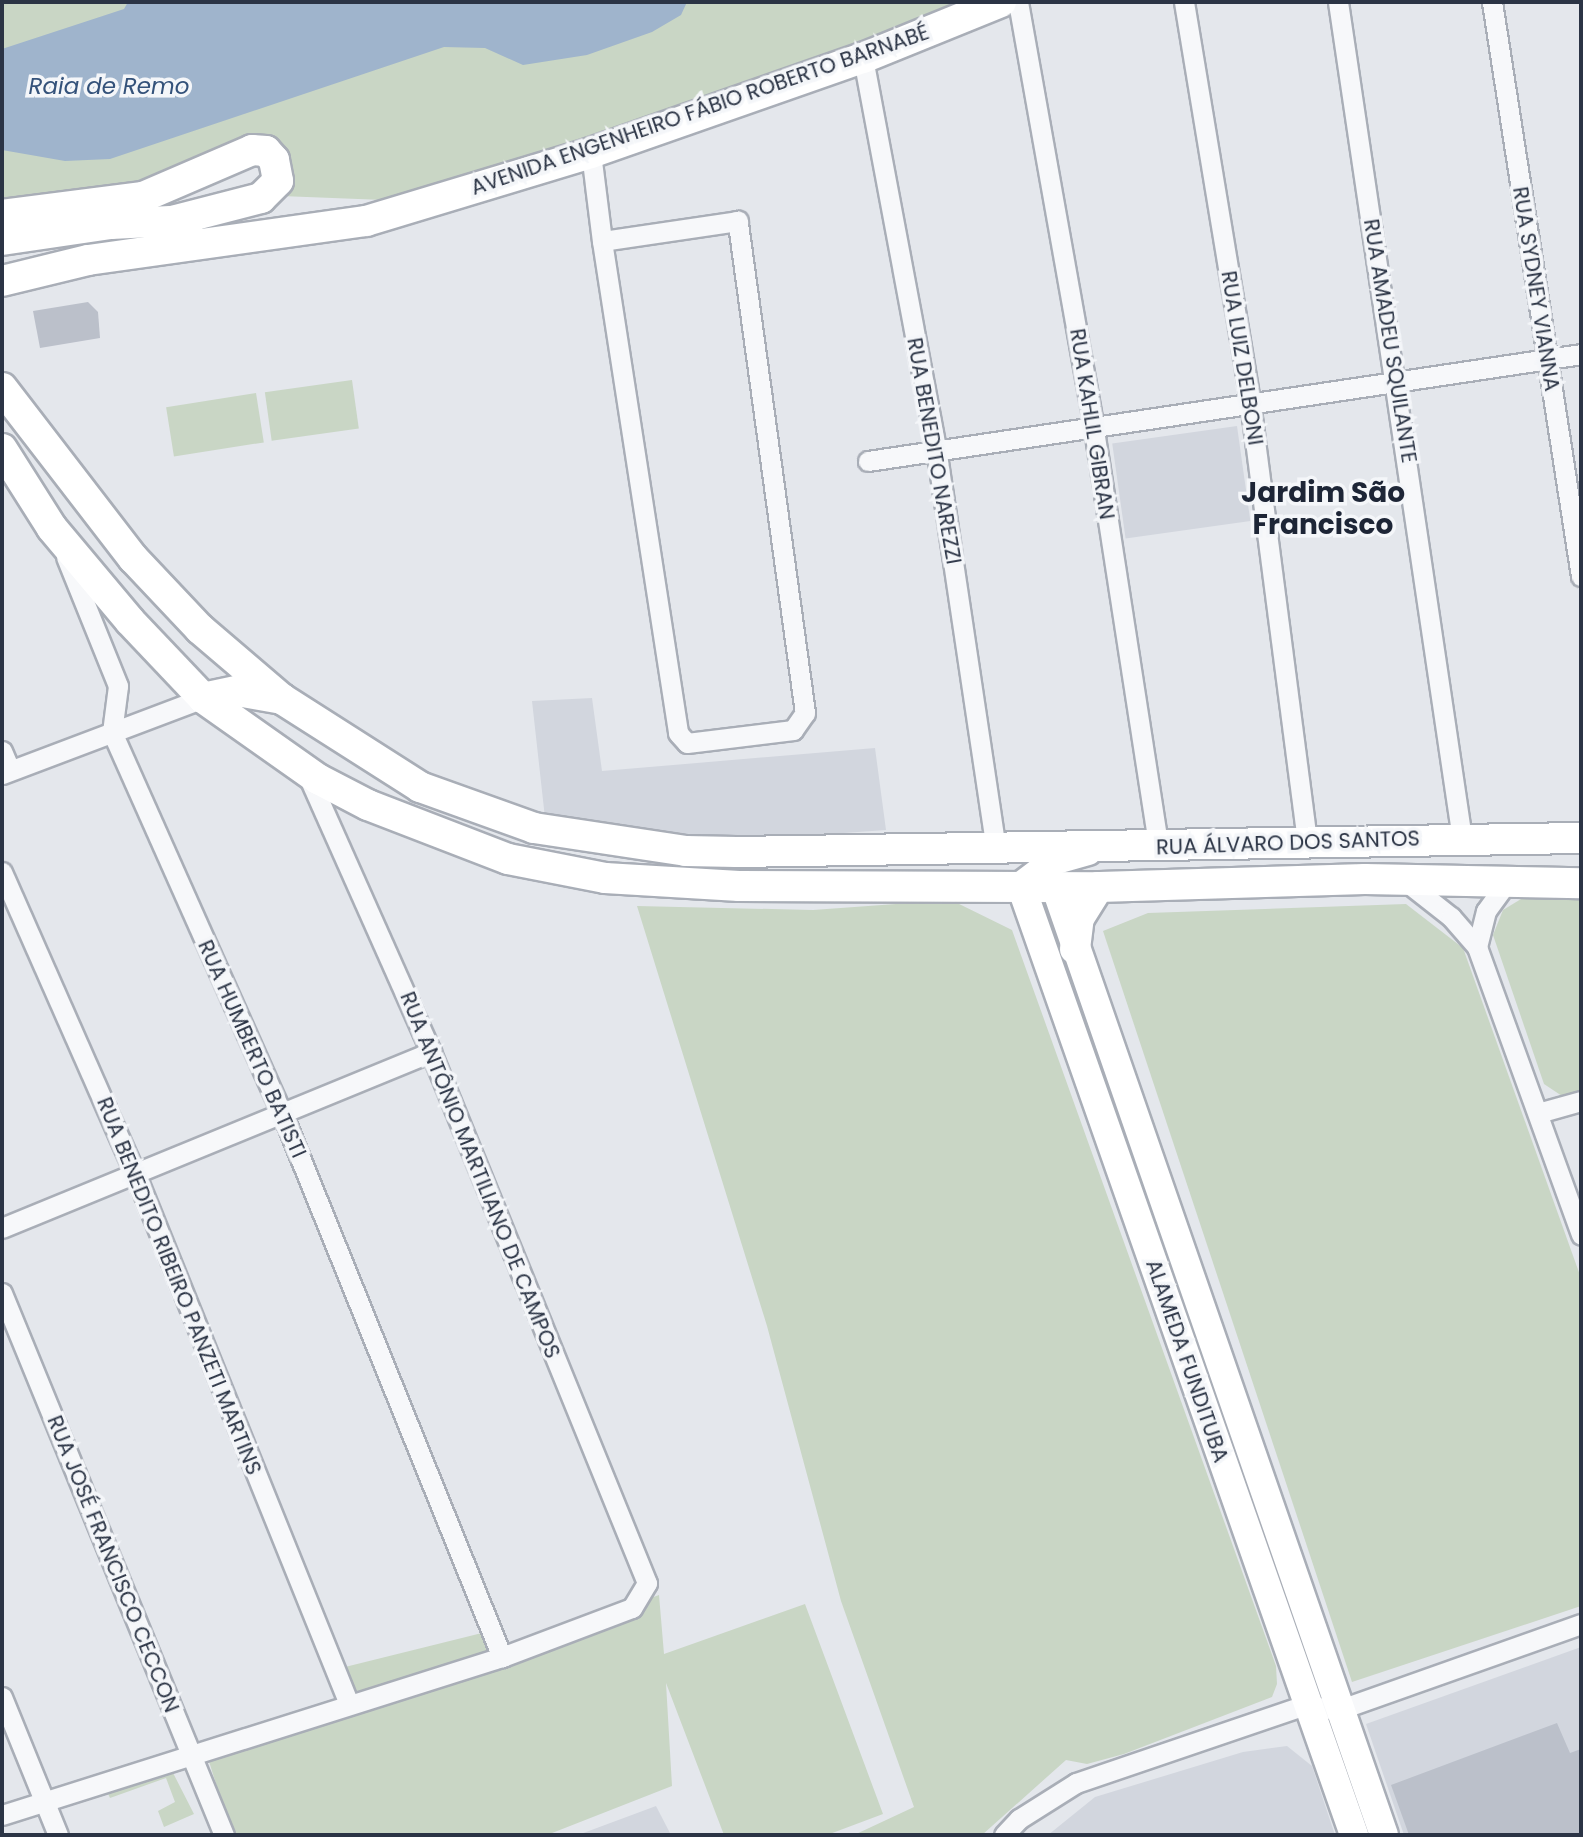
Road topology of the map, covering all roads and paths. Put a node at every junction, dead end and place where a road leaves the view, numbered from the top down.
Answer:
1 (1001, 2) edge
2 (1018, 2) edge
3 (1184, 2) edge
4 (1338, 2) edge
5 (1492, 2) edge
6 (863, 58) junction
7 (591, 153) junction
8 (396, 209) junction
9 (2, 215) edge
10 (172, 221) junction
11 (2, 240) edge
12 (602, 241) junction
13 (2, 281) edge
14 (1581, 354) edge
15 (1548, 359) junction
16 (1397, 380) junction
17 (2, 388) edge
18 (1250, 402) junction
19 (1094, 430) junction
20 (936, 448) junction
21 (2, 449) edge
22 (868, 461) dead end
23 (52, 528) junction
24 (1581, 576) edge
25 (203, 698) junction
26 (282, 699) junction
27 (113, 732) junction
28 (2, 751) edge
29 (306, 771) junction
30 (6, 772) edge
31 (1581, 838) edge
32 (1462, 839) junction
33 (1307, 840) junction
34 (984, 845) junction
35 (1102, 847) junction
36 (1159, 848) junction
37 (736, 852) junction
38 (2, 872) edge
39 (1403, 879) junction
40 (1038, 881) junction
41 (1508, 881) junction
42 (1581, 883) edge
43 (985, 885) junction
44 (739, 886) junction
45 (1098, 887) junction
46 (1477, 947) junction
47 (1075, 949) junction
48 (1053, 974) junction
49 (431, 1052) junction
50 (1581, 1101) edge
51 (282, 1113) junction
52 (1538, 1113) junction
53 (135, 1173) junction
54 (2, 1228) edge
55 (1581, 1235) edge
56 (2, 1293) edge
57 (1581, 1624) edge
58 (502, 1657) junction
59 (2, 1697) edge
60 (349, 1704) junction
61 (1306, 1705) junction
62 (1338, 1710) junction
63 (191, 1752) junction
64 (45, 1800) junction
65 (2, 1815) edge
66 (58, 1835) edge
67 (225, 1835) edge
68 (1004, 1835) edge
69 (1354, 1835) edge
70 (1384, 1835) edge

1 - 6 main road, AVENIDA ENGENHEIRO FÁBIO ROBERTO BARNABÉ
2 - 19 street, RUA KAHLIL GIBRAN
3 - 18 street, RUA LUIZ DELBONI
4 - 16 street, RUA AMADEU SQUILANTE
5 - 15 street, RUA SYDNEY VIANNA
6 - 7 main road, AVENIDA ENGENHEIRO FÁBIO ROBERTO BARNABÉ
6 - 20 street, RUA BENEDITO NAREZZI
7 - 8 main road, AVENIDA ENGENHEIRO FÁBIO ROBERTO BARNABÉ
7 - 12 street
8 - 10 main road
8 - 13 main road
9 - 10 main road
10 - 11 main road
12 - 12 street
14 - 15 street
15 - 16 street
15 - 24 street, RUA SYDNEY VIANNA
16 - 18 street
16 - 32 street, RUA AMADEU SQUILANTE
17 - 26 main road, RUA ÁLVARO DOS SANTOS
18 - 19 street
18 - 33 street, RUA LUIZ DELBONI
19 - 20 street
19 - 36 street, RUA KAHLIL GIBRAN
20 - 22 street
20 - 34 street, RUA BENEDITO NAREZZI
21 - 23 main road
23 - 25 main road
23 - 27 street
25 - 26 main road
25 - 27 street
25 - 29 main road
26 - 37 main road, RUA ÁLVARO DOS SANTOS
27 - 30 street
27 - 51 street, RUA HUMBERTO BATISTI
28 - 30 street
29 - 44 main road
29 - 49 street, RUA ANTÔNIO MARTILIANO DE CAMPOS
31 - 32 main road, RUA ÁLVARO DOS SANTOS
32 - 33 main road, RUA ÁLVARO DOS SANTOS
33 - 36 main road, RUA ÁLVARO DOS SANTOS
34 - 35 main road, RUA ÁLVARO DOS SANTOS
34 - 37 main road, RUA ÁLVARO DOS SANTOS
34 - 40 main road
35 - 36 main road, RUA ÁLVARO DOS SANTOS
35 - 40 main road
37 - 44 main road
38 - 53 street, RUA BENEDITO RIBEIRO PANZETI MARTINS
39 - 41 main road
39 - 45 main road
39 - 46 street
40 - 43 main road
40 - 45 main road
40 - 47 main road, ALAMEDA FUNDITUBA
40 - 48 main road, ALAMEDA FUNDITUBA
41 - 42 main road
41 - 46 street
43 - 44 main road
43 - 48 main road
45 - 47 main road
46 - 52 street
47 - 62 main road, ALAMEDA FUNDITUBA
48 - 61 main road, ALAMEDA FUNDITUBA
49 - 51 street
49 - 58 street, RUA ANTÔNIO MARTILIANO DE CAMPOS
50 - 52 street
51 - 53 street
51 - 58 street, RUA HUMBERTO BATISTI
52 - 55 street
53 - 54 street
53 - 60 street, RUA BENEDITO RIBEIRO PANZETI MARTINS
56 - 63 street, RUA JOSÉ FRANCISCO CECCON
57 - 62 street
58 - 60 street
59 - 64 street
60 - 63 street
61 - 62 street
61 - 68 street
61 - 69 main road, ALAMEDA FUNDITUBA
62 - 70 main road, ALAMEDA FUNDITUBA
63 - 64 street
63 - 67 street, RUA JOSÉ FRANCISCO CECCON
64 - 65 street
64 - 66 street

